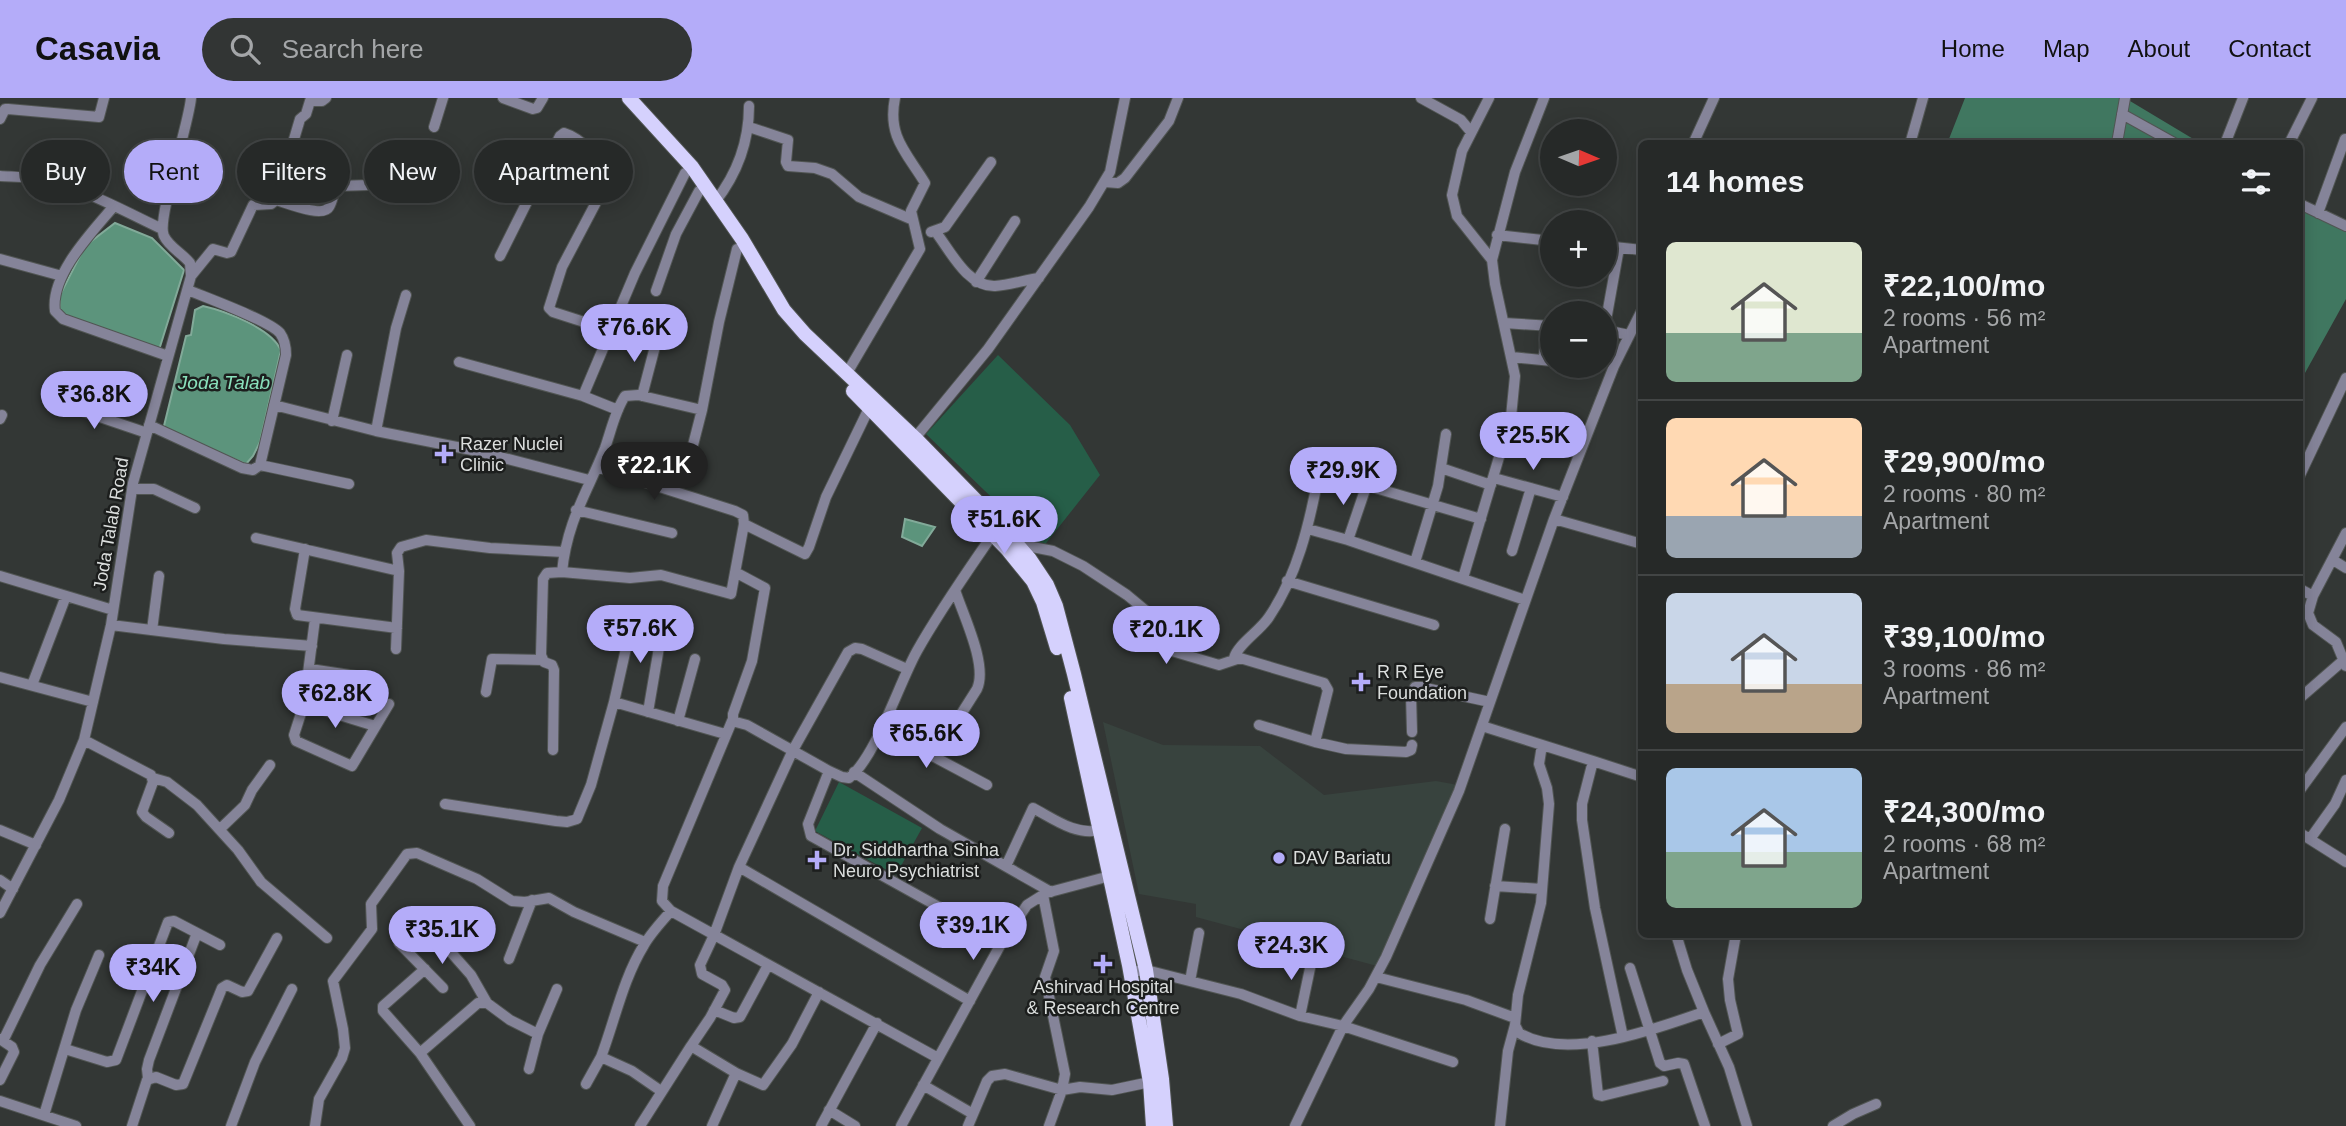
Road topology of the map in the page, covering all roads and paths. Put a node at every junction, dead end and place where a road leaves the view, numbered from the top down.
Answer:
1 (104, 98) edge
2 (191, 98) edge
3 (326, 98) edge
4 (443, 98) edge
5 (503, 98) edge
6 (543, 98) edge
7 (619, 98) edge
8 (629, 98) edge
9 (895, 98) edge
10 (1125, 98) edge
11 (1178, 98) edge
12 (1421, 98) edge
13 (1489, 98) edge
14 (1544, 98) edge
15 (1714, 98) edge
16 (1923, 98) edge
17 (2125, 98) edge
18 (2243, 98) edge
19 (2312, 98) edge
20 (749, 106) dead end
21 (2122, 114) junction
22 (0, 119) edge
23 (434, 127) dead end
24 (749, 127) junction
25 (1471, 132) junction
26 (2345, 139) edge
27 (294, 140) edge
28 (1695, 140) edge
29 (1911, 140) edge
30 (2118, 140) edge
31 (2169, 140) edge
32 (2227, 140) edge
33 (2291, 140) edge
34 (991, 162) dead end
35 (685, 173) junction
36 (0, 176) edge
37 (1105, 182) junction
38 (699, 191) junction
39 (715, 202) junction
40 (272, 203) edge
41 (286, 203) edge
42 (331, 203) edge
43 (114, 206) junction
44 (2303, 206) edge
45 (2318, 213) junction
46 (913, 220) junction
47 (1015, 221) dead end
48 (2346, 226) edge
49 (162, 229) junction
50 (935, 231) junction
51 (918, 234) junction
52 (1497, 235) junction
53 (1540, 240) edge
54 (1619, 248) joint
55 (737, 249) junction
56 (1638, 250) edge
57 (500, 256) dead end
58 (0, 259) edge
59 (1492, 260) junction
60 (62, 276) junction
61 (191, 276) junction
62 (1040, 278) junction
63 (976, 282) junction
64 (188, 290) junction
65 (656, 291) dead end
66 (406, 295) dead end
67 (1610, 301) edge
68 (1638, 318) edge
69 (1504, 324) junction
70 (1540, 326) edge
71 (609, 330) junction
72 (1617, 332) edge
73 (1629, 335) junction
74 (657, 340) dead end
75 (1617, 353) edge
76 (347, 355) dead end
77 (168, 356) junction
78 (1512, 357) junction
79 (1540, 359) edge
80 (459, 362) dead end
81 (847, 373) junction
82 (1604, 378) edge
83 (2346, 378) edge
84 (583, 396) junction
85 (642, 396) junction
86 (50, 400) dead end
87 (871, 403) junction
88 (274, 405) junction
89 (618, 410) junction
90 (702, 410) junction
91 (332, 421) junction
92 (148, 429) junction
93 (376, 431) junction
94 (1446, 434) dead end
95 (915, 438) junction
96 (693, 445) dead end
97 (2305, 451) edge
98 (260, 465) junction
99 (597, 467) junction
100 (1441, 468) junction
101 (589, 480) junction
102 (1492, 482) junction
103 (349, 484) dead end
104 (1367, 484) junction
105 (1531, 488) junction
106 (132, 489) junction
107 (1563, 497) junction
108 (1433, 505) junction
109 (195, 508) dead end
110 (576, 510) junction
111 (1481, 519) junction
112 (1555, 519) junction
113 (744, 524) junction
114 (1308, 529) junction
115 (672, 533) dead end
116 (2346, 533) edge
117 (993, 534) junction
118 (256, 538) dead end
119 (1348, 540) junction
120 (1638, 543) edge
121 (1017, 544) junction
122 (304, 549) junction
123 (1512, 551) dead end
124 (564, 552) junction
125 (2333, 560) junction
126 (1415, 562) junction
127 (2346, 568) edge
128 (399, 571) junction
129 (562, 572) junction
130 (735, 572) junction
131 (0, 576) edge
132 (159, 576) dead end
133 (1463, 578) junction
134 (1287, 581) junction
135 (955, 590) junction
136 (2303, 591) edge
137 (66, 596) junction
138 (2313, 596) junction
139 (1525, 600) junction
140 (113, 610) junction
141 (2308, 613) junction
142 (315, 619) junction
143 (2303, 619) edge
144 (608, 622) dead end
145 (663, 624) dead end
146 (111, 625) junction
147 (1434, 625) dead end
148 (397, 628) junction
149 (152, 630) junction
150 (312, 646) junction
151 (396, 649) dead end
152 (1234, 658) junction
153 (695, 659) dead end
154 (543, 660) junction
155 (2345, 661) edge
156 (310, 669) junction
157 (907, 669) junction
158 (0, 677) edge
159 (376, 679) dead end
160 (32, 685) junction
161 (486, 692) dead end
162 (2303, 696) edge
163 (93, 702) junction
164 (614, 702) junction
165 (1490, 702) junction
166 (304, 704) junction
167 (389, 704) dead end
168 (649, 712) junction
169 (678, 720) junction
170 (733, 721) junction
171 (1259, 725) dead end
172 (375, 726) junction
173 (1482, 726) junction
174 (2346, 727) edge
175 (880, 728) junction
176 (1412, 732) dead end
177 (725, 734) junction
178 (83, 740) junction
179 (1315, 742) junction
180 (1412, 745) dead end
181 (1542, 745) junction
182 (553, 750) dead end
183 (793, 750) junction
184 (934, 757) junction
185 (1593, 761) junction
186 (271, 765) dead end
187 (829, 771) junction
188 (855, 772) junction
189 (1638, 776) edge
190 (153, 778) junction
191 (2346, 780) edge
192 (987, 785) dead end
193 (2303, 786) edge
194 (444, 804) dead end
195 (1102, 820) junction
196 (220, 829) junction
197 (1505, 829) dead end
198 (0, 830) edge
199 (169, 833) dead end
200 (2303, 835) edge
201 (2310, 839) junction
202 (36, 845) junction
203 (2346, 861) edge
204 (1006, 866) junction
205 (739, 867) junction
206 (1117, 876) junction
207 (0, 880) edge
208 (1495, 886) junction
209 (13, 889) junction
210 (1542, 890) junction
211 (1047, 893) junction
212 (532, 900) junction
213 (77, 904) dead end
214 (671, 911) junction
215 (0, 913) edge
216 (418, 915) dead end
217 (1490, 919) dead end
218 (197, 933) junction
219 (1199, 933) dead end
220 (714, 935) junction
221 (276, 938) dead end
222 (327, 938) dead end
223 (1677, 938) edge
224 (1735, 938) edge
225 (645, 942) junction
226 (1002, 942) junction
227 (399, 943) dead end
228 (220, 945) dead end
229 (1313, 954) dead end
230 (99, 955) dead end
231 (509, 959) dead end
232 (768, 964) junction
233 (1630, 968) dead end
234 (425, 970) junction
235 (1146, 970) junction
236 (1130, 972) junction
237 (1376, 977) junction
238 (1190, 981) junction
239 (443, 988) dead end
240 (292, 989) dead end
241 (556, 989) dead end
242 (819, 992) junction
243 (970, 1001) junction
244 (487, 1003) junction
245 (714, 1010) junction
246 (1704, 1012) junction
247 (1300, 1016) junction
248 (1515, 1021) junction
249 (877, 1023) junction
250 (1343, 1026) junction
251 (1649, 1032) junction
252 (538, 1034) junction
253 (1623, 1037) junction
254 (2, 1040) edge
255 (1592, 1041) junction
256 (1718, 1044) junction
257 (691, 1046) junction
258 (65, 1049) junction
259 (420, 1053) junction
260 (601, 1057) junction
261 (938, 1058) junction
262 (1453, 1062) dead end
263 (529, 1069) dead end
264 (736, 1073) junction
265 (148, 1078) junction
266 (0, 1080) edge
267 (1663, 1081) dead end
268 (1150, 1082) junction
269 (586, 1084) dead end
270 (923, 1085) junction
271 (1062, 1090) junction
272 (661, 1091) junction
273 (0, 1101) edge
274 (1876, 1104) dead end
275 (829, 1110) junction
276 (973, 1114) junction
277 (44, 1115) junction
278 (76, 1126) edge
279 (132, 1126) edge
280 (231, 1126) edge
281 (315, 1126) edge
282 (470, 1126) edge
283 (640, 1126) edge
284 (712, 1126) edge
285 (821, 1126) edge
286 (855, 1126) edge
287 (901, 1126) edge
288 (968, 1126) edge
289 (1049, 1126) edge
290 (1153, 1126) edge
291 (1166, 1126) edge
292 (1295, 1126) edge
293 (1500, 1126) edge
294 (1705, 1126) edge
295 (1747, 1126) edge
296 (1833, 1126) edge

1 - 22 street
2 - 49 street
3 - 27 street
4 - 23 street
5 - 6 street
7 - 35 main road
8 - 39 main road
9 - 46 street
10 - 37 street
11 - 37 street
12 - 25 street
13 - 25 street
14 - 52 street
15 - 28 street
16 - 29 street
17 - 21 street
18 - 32 street
19 - 33 street
20 - 24 street
21 - 30 street
21 - 31 street
24 - 39 street
24 - 46 street
25 - 59 street
26 - 45 street
34 - 50 street
35 - 38 main road
35 - 71 street
36 - 43 street
37 - 62 street
38 - 55 main road
38 - 65 street
39 - 81 main road
40 - 61 street
41 - 42 street
43 - 49 street
43 - 60 street
44 - 45 street
45 - 48 street
46 - 51 street
47 - 63 street
49 - 61 street
50 - 51 street
50 - 63 street
51 - 81 street
52 - 53 street
52 - 59 street
54 - 56 street
54 - 67 street
55 - 87 main road
55 - 90 street
57 - 71 street
58 - 60 street
59 - 69 street
60 - 77 street
61 - 64 street, Joda Talab Road
62 - 63 street
62 - 95 street
64 - 77 street, Joda Talab Road
64 - 88 street
66 - 93 street
68 - 73 street
69 - 70 street
69 - 78 street
71 - 84 street
72 - 73 street
73 - 75 street
74 - 85 street
76 - 91 street
77 - 92 street, Joda Talab Road
78 - 79 street
78 - 102 street
80 - 84 street
81 - 87 main road
82 - 107 street
83 - 97 street
84 - 89 street
85 - 89 street
85 - 90 street
86 - 92 street
87 - 95 main road
87 - 113 street
87 - 117 main road
88 - 91 street
88 - 98 street
89 - 99 street
90 - 96 street
91 - 93 street
92 - 98 street
92 - 106 street, Joda Talab Road
93 - 101 street
94 - 100 street
95 - 121 main road
98 - 103 street
99 - 101 street
99 - 113 street
100 - 102 street
100 - 108 street
101 - 110 street
102 - 105 street
102 - 111 street
104 - 108 street
104 - 114 street
104 - 119 street
105 - 107 street
105 - 123 street
106 - 109 street
106 - 140 street, Joda Talab Road
107 - 112 street
108 - 111 street
108 - 126 street
110 - 115 street
110 - 124 street
111 - 133 street
112 - 120 street
112 - 139 street
113 - 130 street
114 - 119 street
114 - 134 street
116 - 125 street
117 - 135 street
117 - 195 main road
118 - 122 street
119 - 126 street
121 - 152 street
121 - 195 main road
122 - 128 street
122 - 142 street
124 - 128 street
124 - 129 street
125 - 127 street
125 - 138 street
126 - 133 street
128 - 148 street
129 - 130 street
129 - 154 street
130 - 170 street
131 - 137 street
132 - 149 street
133 - 139 street
134 - 147 street
134 - 152 street
135 - 157 street
135 - 184 street
136 - 138 street
137 - 140 street
137 - 160 street
138 - 141 street
139 - 165 street
140 - 146 street, Joda Talab Road
141 - 143 street
141 - 155 street
142 - 148 street
142 - 150 street
144 - 164 street
145 - 168 street
146 - 149 street
146 - 163 street, Joda Talab Road
148 - 151 street
149 - 150 street
150 - 156 street
152 - 179 street
153 - 169 street
154 - 161 street
154 - 182 street
155 - 162 street
156 - 159 street
156 - 166 street
157 - 175 street
157 - 183 street
158 - 160 street
160 - 163 street
163 - 178 street, Joda Talab Road
164 - 168 street
164 - 194 street
165 - 173 street
165 - 176 street
166 - 172 street
166 - 172 street
167 - 172 street
168 - 169 street
169 - 177 street
170 - 177 street
170 - 183 street
171 - 179 street
173 - 181 street
173 - 237 street
174 - 193 street
175 - 184 street
175 - 188 street
177 - 214 street
178 - 190 street
178 - 202 street, Joda Talab Road
179 - 180 street
181 - 185 street
181 - 210 street
183 - 187 street
183 - 205 street
184 - 192 street
185 - 189 street
185 - 253 street
186 - 196 street
187 - 188 street
187 - 226 street
188 - 204 street
190 - 196 street
190 - 199 street
191 - 201 street
195 - 204 street
195 - 206 main road
196 - 222 street
197 - 208 street
198 - 202 street
200 - 201 street
201 - 203 street
202 - 209 street, Joda Talab Road
204 - 211 street
205 - 220 street
205 - 243 street
206 - 211 street
206 - 235 main road
206 - 236 main road
207 - 209 street
208 - 210 street
208 - 217 street
209 - 215 street, Joda Talab Road
210 - 248 street
211 - 226 street
211 - 271 street
212 - 225 street
212 - 231 street
212 - 281 street
213 - 254 street
214 - 220 street
214 - 225 street
216 - 244 street
218 - 228 street
218 - 258 street
218 - 265 street
219 - 238 street
220 - 232 street
220 - 245 street
221 - 265 street
223 - 246 street
224 - 256 street
225 - 260 street
226 - 243 street
227 - 234 street
229 - 247 street
230 - 258 street
232 - 242 street
232 - 245 street
233 - 251 street
234 - 239 street
234 - 259 street
235 - 236 street
235 - 238 street
235 - 291 main road
236 - 268 main road
237 - 248 street
237 - 250 street
238 - 247 street
240 - 280 street
241 - 252 street
242 - 249 street
242 - 264 street
243 - 261 street
244 - 252 street
244 - 259 street
245 - 257 street
246 - 251 street
246 - 256 street
247 - 250 street
248 - 255 street
248 - 293 street
249 - 261 street
249 - 275 street
250 - 262 street
250 - 292 street
251 - 253 street
251 - 294 street
252 - 263 street
253 - 255 street
254 - 266 street
255 - 267 street
256 - 295 street
257 - 264 street
257 - 272 street
258 - 277 street
259 - 282 street
260 - 269 street
260 - 272 street
261 - 270 street
264 - 284 street
265 - 279 street
268 - 271 street
268 - 290 main road
270 - 276 street
270 - 287 street
271 - 276 street
271 - 289 street
272 - 283 street
273 - 277 street
274 - 296 street
275 - 285 street
275 - 286 street
276 - 288 street
277 - 278 street

